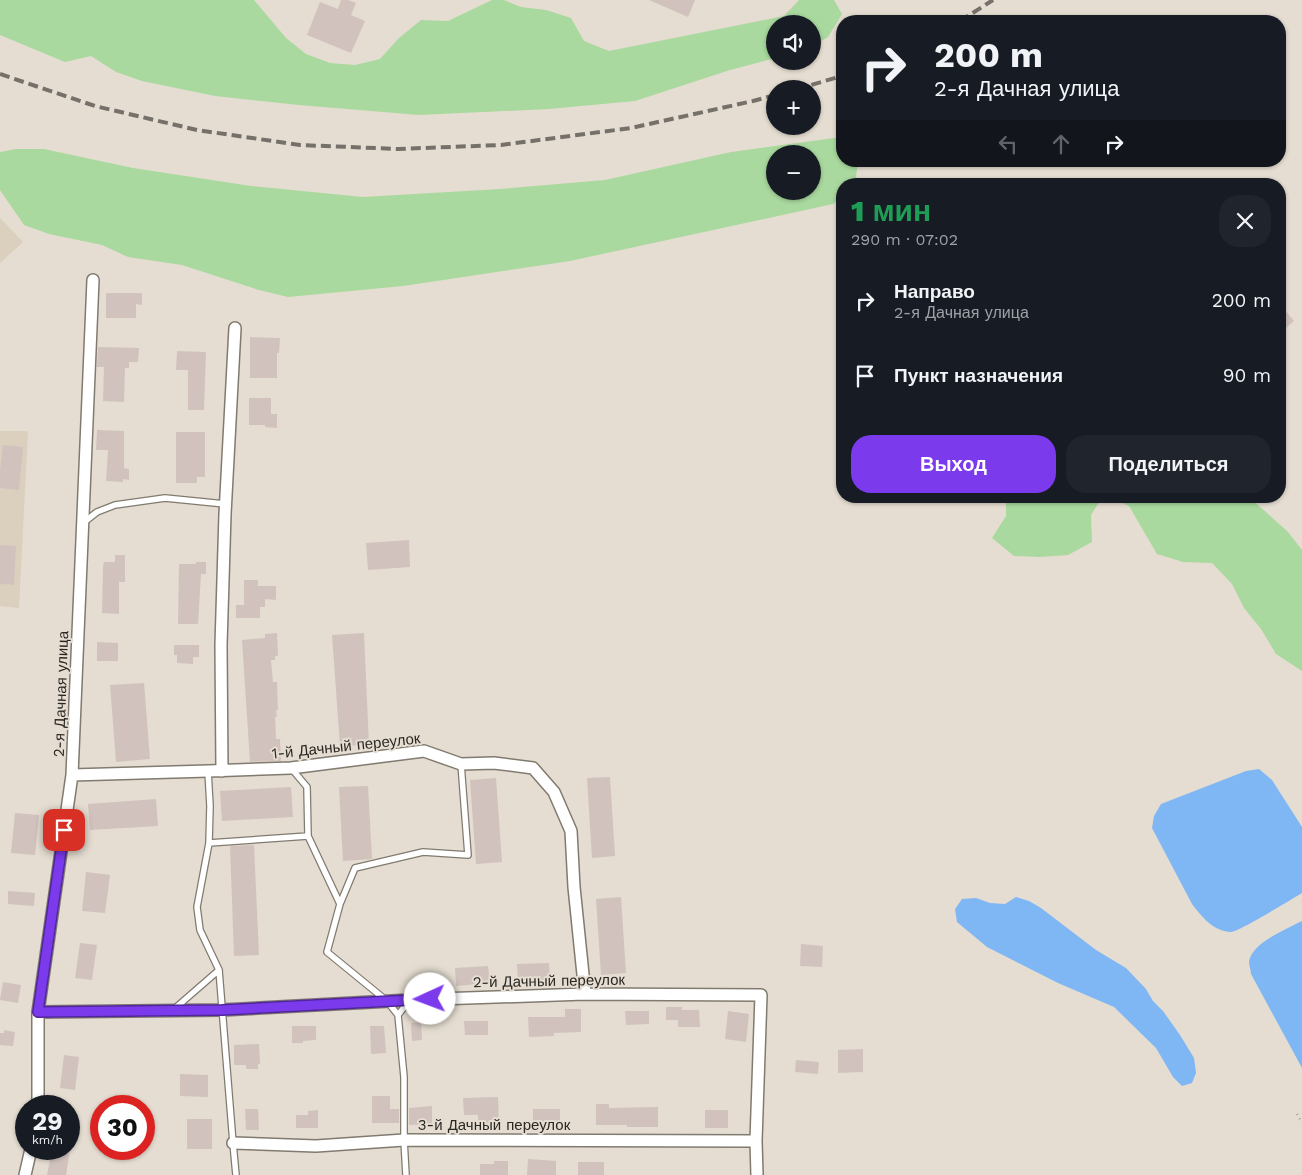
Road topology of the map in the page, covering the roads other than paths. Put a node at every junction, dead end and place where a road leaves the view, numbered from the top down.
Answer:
1 (93, 280) dead end
2 (235, 328) dead end
3 (225, 504) junction
4 (83, 524) junction
5 (461, 764) junction
6 (290, 768) junction
7 (222, 770) junction
8 (208, 771) junction
9 (72, 775) junction
10 (308, 836) junction
11 (209, 844) junction
12 (340, 904) junction
13 (219, 970) junction
14 (585, 994) junction
15 (410, 1000) junction
16 (388, 1001) junction
17 (222, 1010) junction
18 (172, 1011) junction
19 (38, 1012) junction
20 (398, 1015) junction
21 (38, 1095) edge
22 (404, 1140) junction
23 (756, 1141) junction
24 (233, 1144) junction
25 (28, 1160) edge
26 (25, 1175) edge
27 (236, 1175) edge
28 (406, 1175) edge
29 (757, 1175) edge

1 - 4 street, 2-я Дачная улица
2 - 3 street
3 - 4 lane
3 - 7 street
4 - 9 street, 2-я Дачная улица
5 - 6 street, 1-й Дачный переулок
5 - 12 lane
5 - 14 street, 1-й Дачный переулок
6 - 7 street, 1-й Дачный переулок
6 - 10 lane
7 - 8 street, 1-й Дачный переулок
8 - 9 street, 1-й Дачный переулок
8 - 11 lane
9 - 19 street, 2-я Дачная улица
10 - 11 lane
10 - 12 lane
11 - 13 lane
12 - 16 lane
13 - 17 lane
13 - 18 lane
14 - 15 street, 2-й Дачный переулок
14 - 23 street, 2-й Дачный переулок
15 - 16 street, 2-й Дачный переулок
15 - 20 lane
16 - 17 street, 2-й Дачный переулок
16 - 20 lane
17 - 18 street, 2-й Дачный переулок
17 - 24 lane
18 - 19 street, 2-й Дачный переулок
19 - 21 street, 2-я Дачная улица
20 - 22 lane
22 - 23 street, 3-й Дачный переулок
22 - 24 street, 3-й Дачный переулок
22 - 28 lane
23 - 29 street
24 - 27 lane
25 - 26 street

